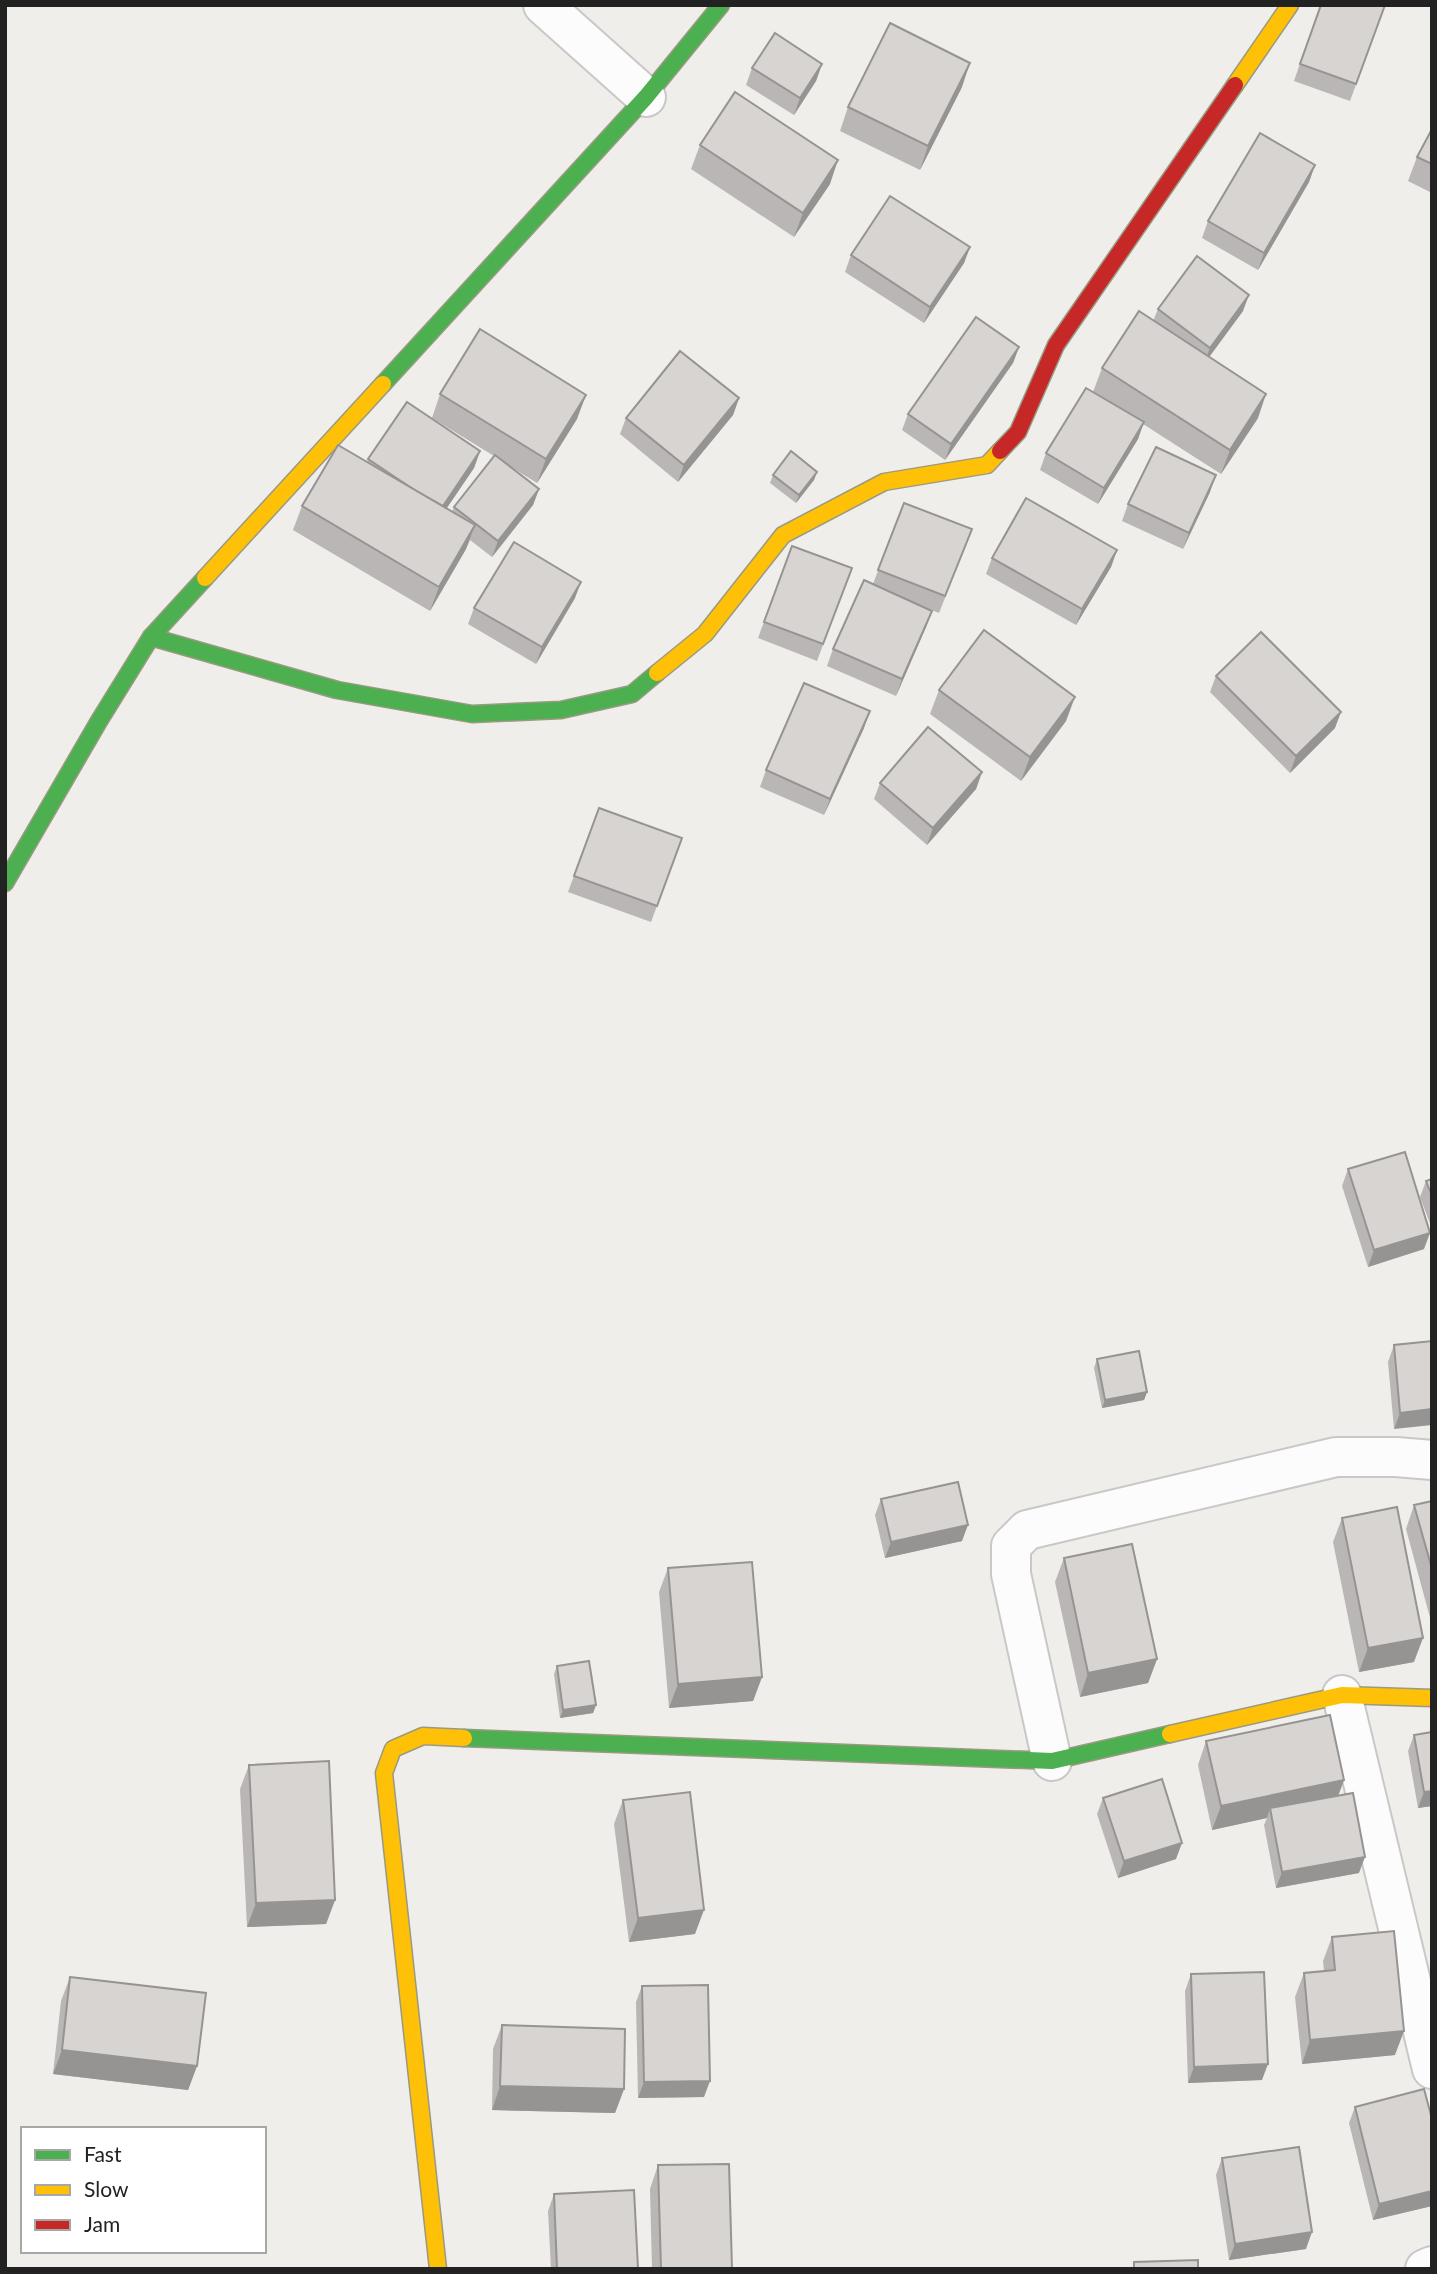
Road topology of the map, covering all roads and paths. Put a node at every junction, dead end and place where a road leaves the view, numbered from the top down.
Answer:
1 (543, 5) edge
2 (721, 5) edge
3 (1290, 5) edge
4 (646, 97) junction
5 (151, 637) junction
6 (5, 883) edge
7 (1432, 1460) edge
8 (1342, 1695) junction
9 (1432, 1698) edge
10 (1052, 1761) junction
11 (1432, 2069) edge
12 (1432, 2266) edge
13 (438, 2269) edge
14 (1426, 2269) edge

1 - 4 street
2 - 4 street
3 - 5 street
4 - 5 street
5 - 6 street
7 - 10 street
8 - 9 street
8 - 10 street
8 - 11 street
10 - 13 street
12 - 14 street

